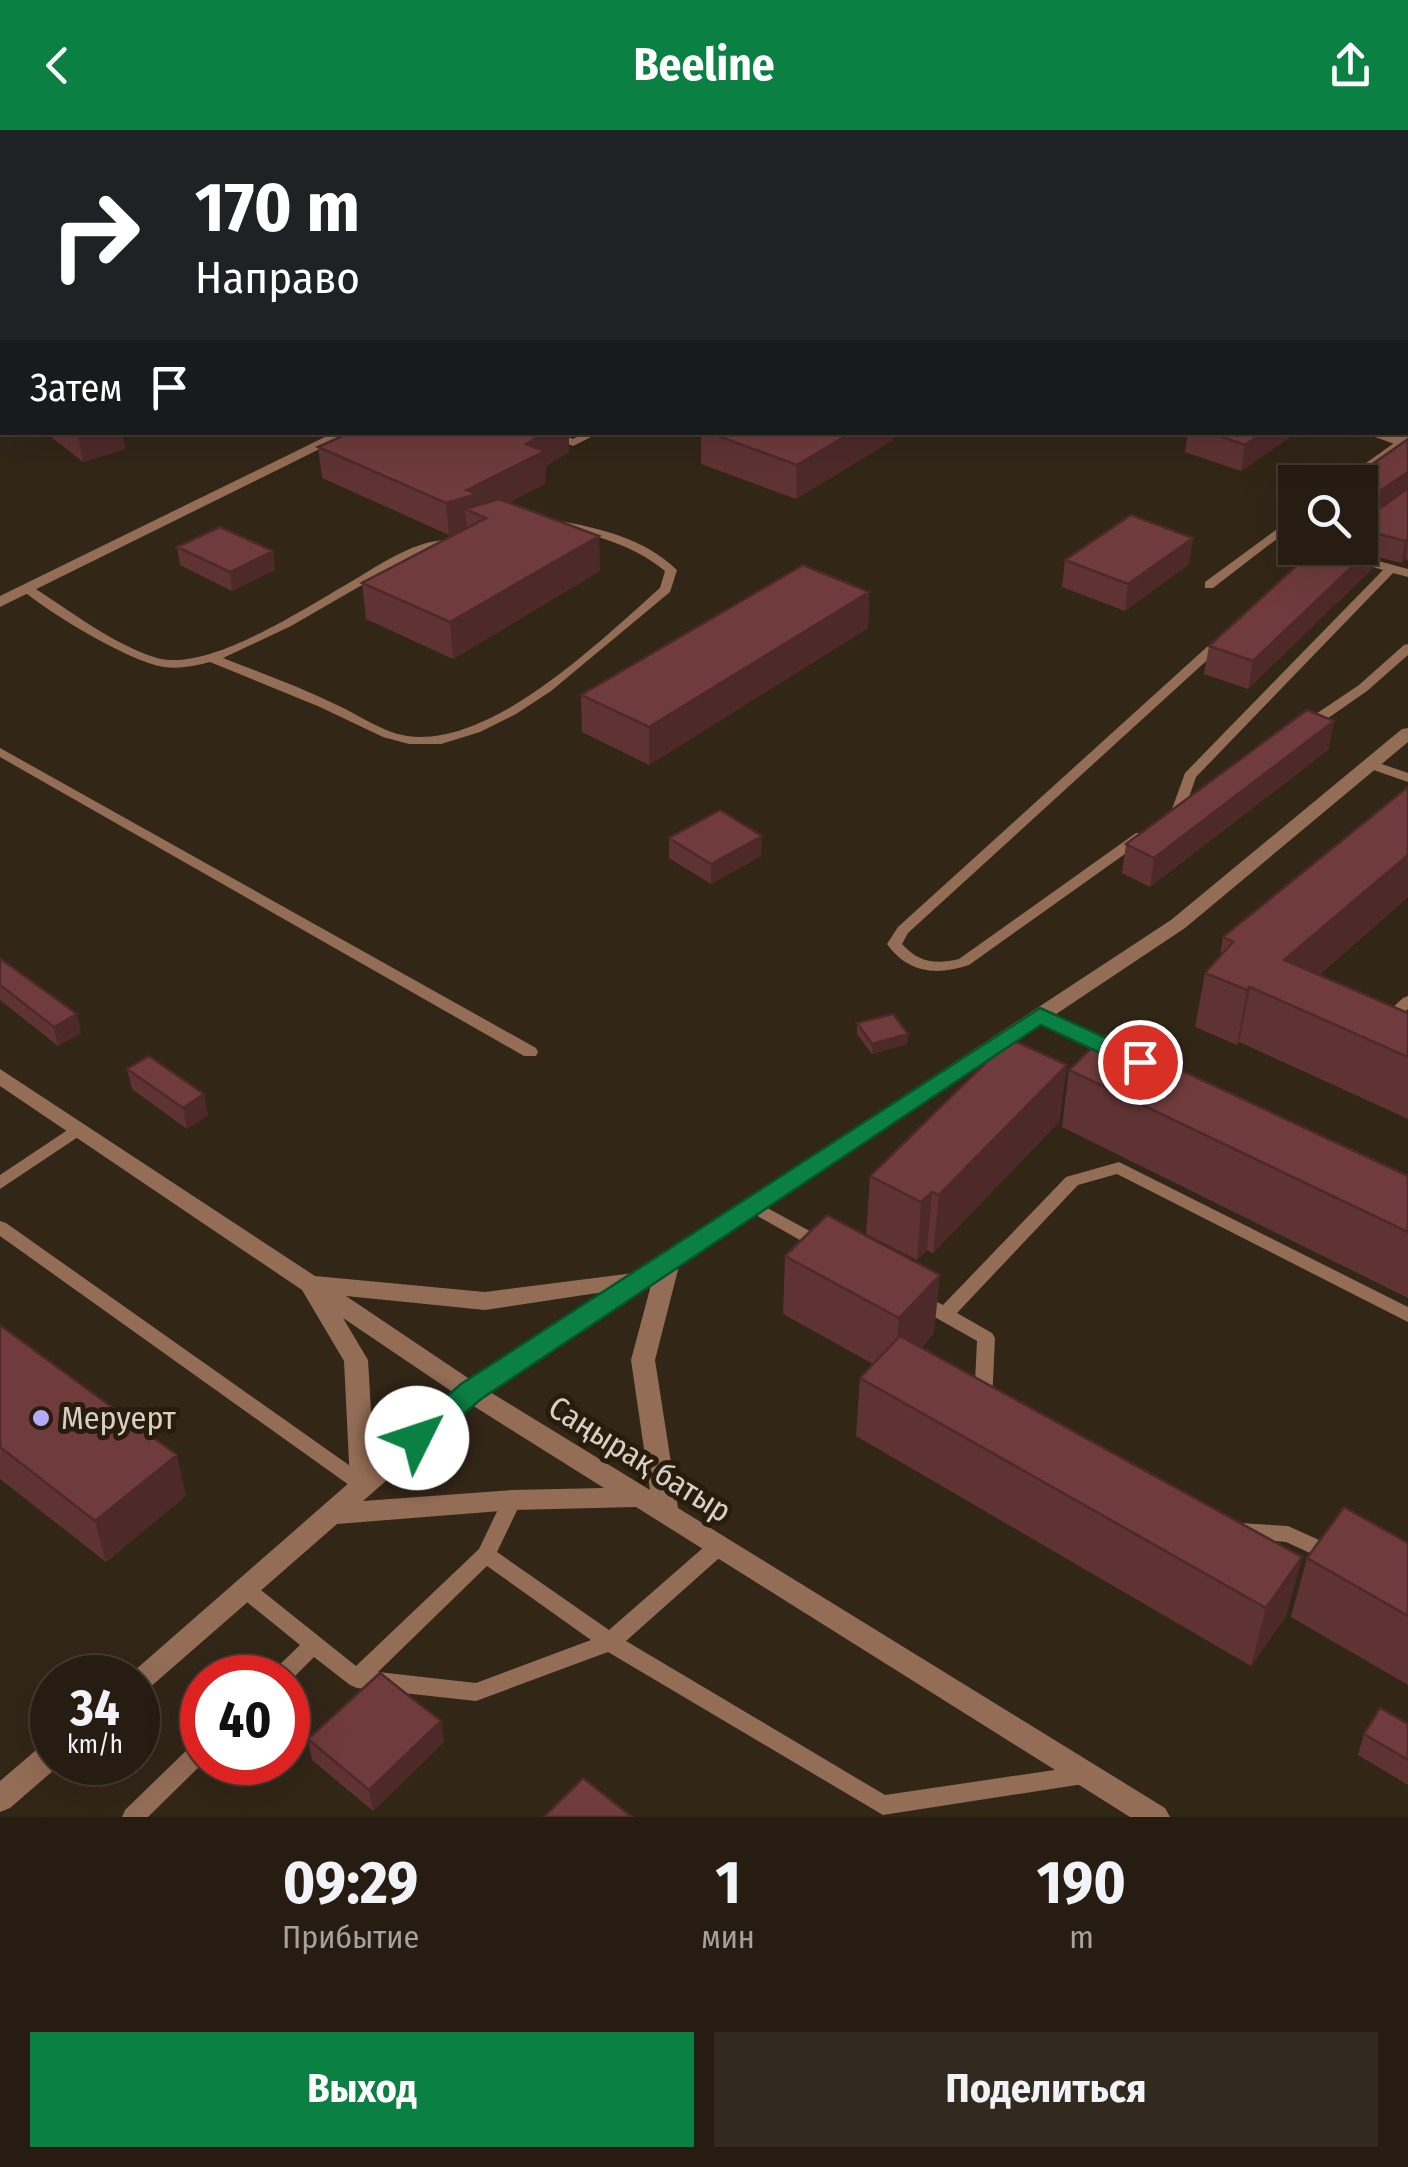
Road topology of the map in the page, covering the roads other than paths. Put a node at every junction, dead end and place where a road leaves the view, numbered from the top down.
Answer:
1 (341, 435) edge
2 (550, 435) edge
3 (590, 435) edge
4 (1404, 439) edge
5 (1368, 465) edge
6 (531, 518) edge
7 (1276, 533) edge
8 (468, 536) edge
9 (1378, 564) edge
10 (1391, 568) junction
11 (1408, 573) edge
12 (1209, 585) dead end
13 (27, 589) junction
14 (0, 602) edge
15 (1235, 627) edge
16 (1408, 648) edge
17 (212, 658) junction
18 (1298, 732) edge
19 (1408, 733) edge
20 (0, 752) edge
21 (1370, 764) junction
22 (1408, 778) edge
23 (1207, 792) edge
24 (1178, 809) junction
25 (1163, 820) edge
26 (1148, 831) edge
27 (1408, 1001) edge
28 (1040, 1015) junction
29 (1408, 1050) edge
30 (530, 1052) dead end
31 (1127, 1056) edge
32 (0, 1076) edge
33 (78, 1129) junction
34 (0, 1183) edge
35 (750, 1205) junction
36 (0, 1227) edge
37 (832, 1251) edge
38 (669, 1258) junction
39 (638, 1280) junction
40 (310, 1284) junction
41 (913, 1296) edge
42 (946, 1315) junction
43 (1408, 1315) edge
44 (471, 1392) junction
45 (982, 1418) edge
46 (363, 1485) junction
47 (641, 1497) junction
48 (512, 1500) junction
49 (666, 1513) junction
50 (330, 1514) junction
51 (1216, 1530) edge
52 (720, 1546) junction
53 (486, 1555) junction
54 (1357, 1566) edge
55 (244, 1588) junction
56 (610, 1642) junction
57 (314, 1644) junction
58 (303, 1655) edge
59 (160, 1661) edge
60 (356, 1679) junction
61 (180, 1771) edge
62 (30, 1773) edge
63 (1088, 1776) junction
64 (0, 1800) edge
65 (133, 1817) edge
66 (1155, 1817) edge

1 - 13 street
2 - 3 lane
4 - 5 lane
6 - 17 lane
7 - 12 lane
8 - 17 lane
9 - 10 lane
10 - 11 lane
10 - 24 lane
13 - 14 street
13 - 17 lane
15 - 26 lane
16 - 18 lane
19 - 21 street
20 - 30 lane
21 - 22 lane
21 - 28 street
23 - 24 lane
24 - 25 lane
27 - 29 lane
28 - 31 lane
28 - 35 street
32 - 33 street, Саңырақ батыр
33 - 34 lane
33 - 40 street, Саңырақ батыр
35 - 37 lane
35 - 38 street
36 - 46 lane
38 - 39 street
38 - 49 street
39 - 40 street
39 - 44 street
40 - 44 street, Саңырақ батыр
40 - 46 street
41 - 42 lane
42 - 43 lane
42 - 45 lane
44 - 46 street
44 - 47 street, Саңырақ батыр
46 - 50 street
47 - 48 street
47 - 49 street, Саңырақ батыр
48 - 50 street
48 - 53 lane
49 - 52 street, Саңырақ батыр
50 - 55 street
51 - 54 lane
52 - 56 lane
52 - 63 street, Саңырақ батыр
53 - 56 lane
53 - 60 lane
55 - 57 lane
55 - 59 street
56 - 60 lane
56 - 63 lane
57 - 58 lane
57 - 60 lane
61 - 65 lane
62 - 64 street
63 - 66 street, Саңырақ батыр

